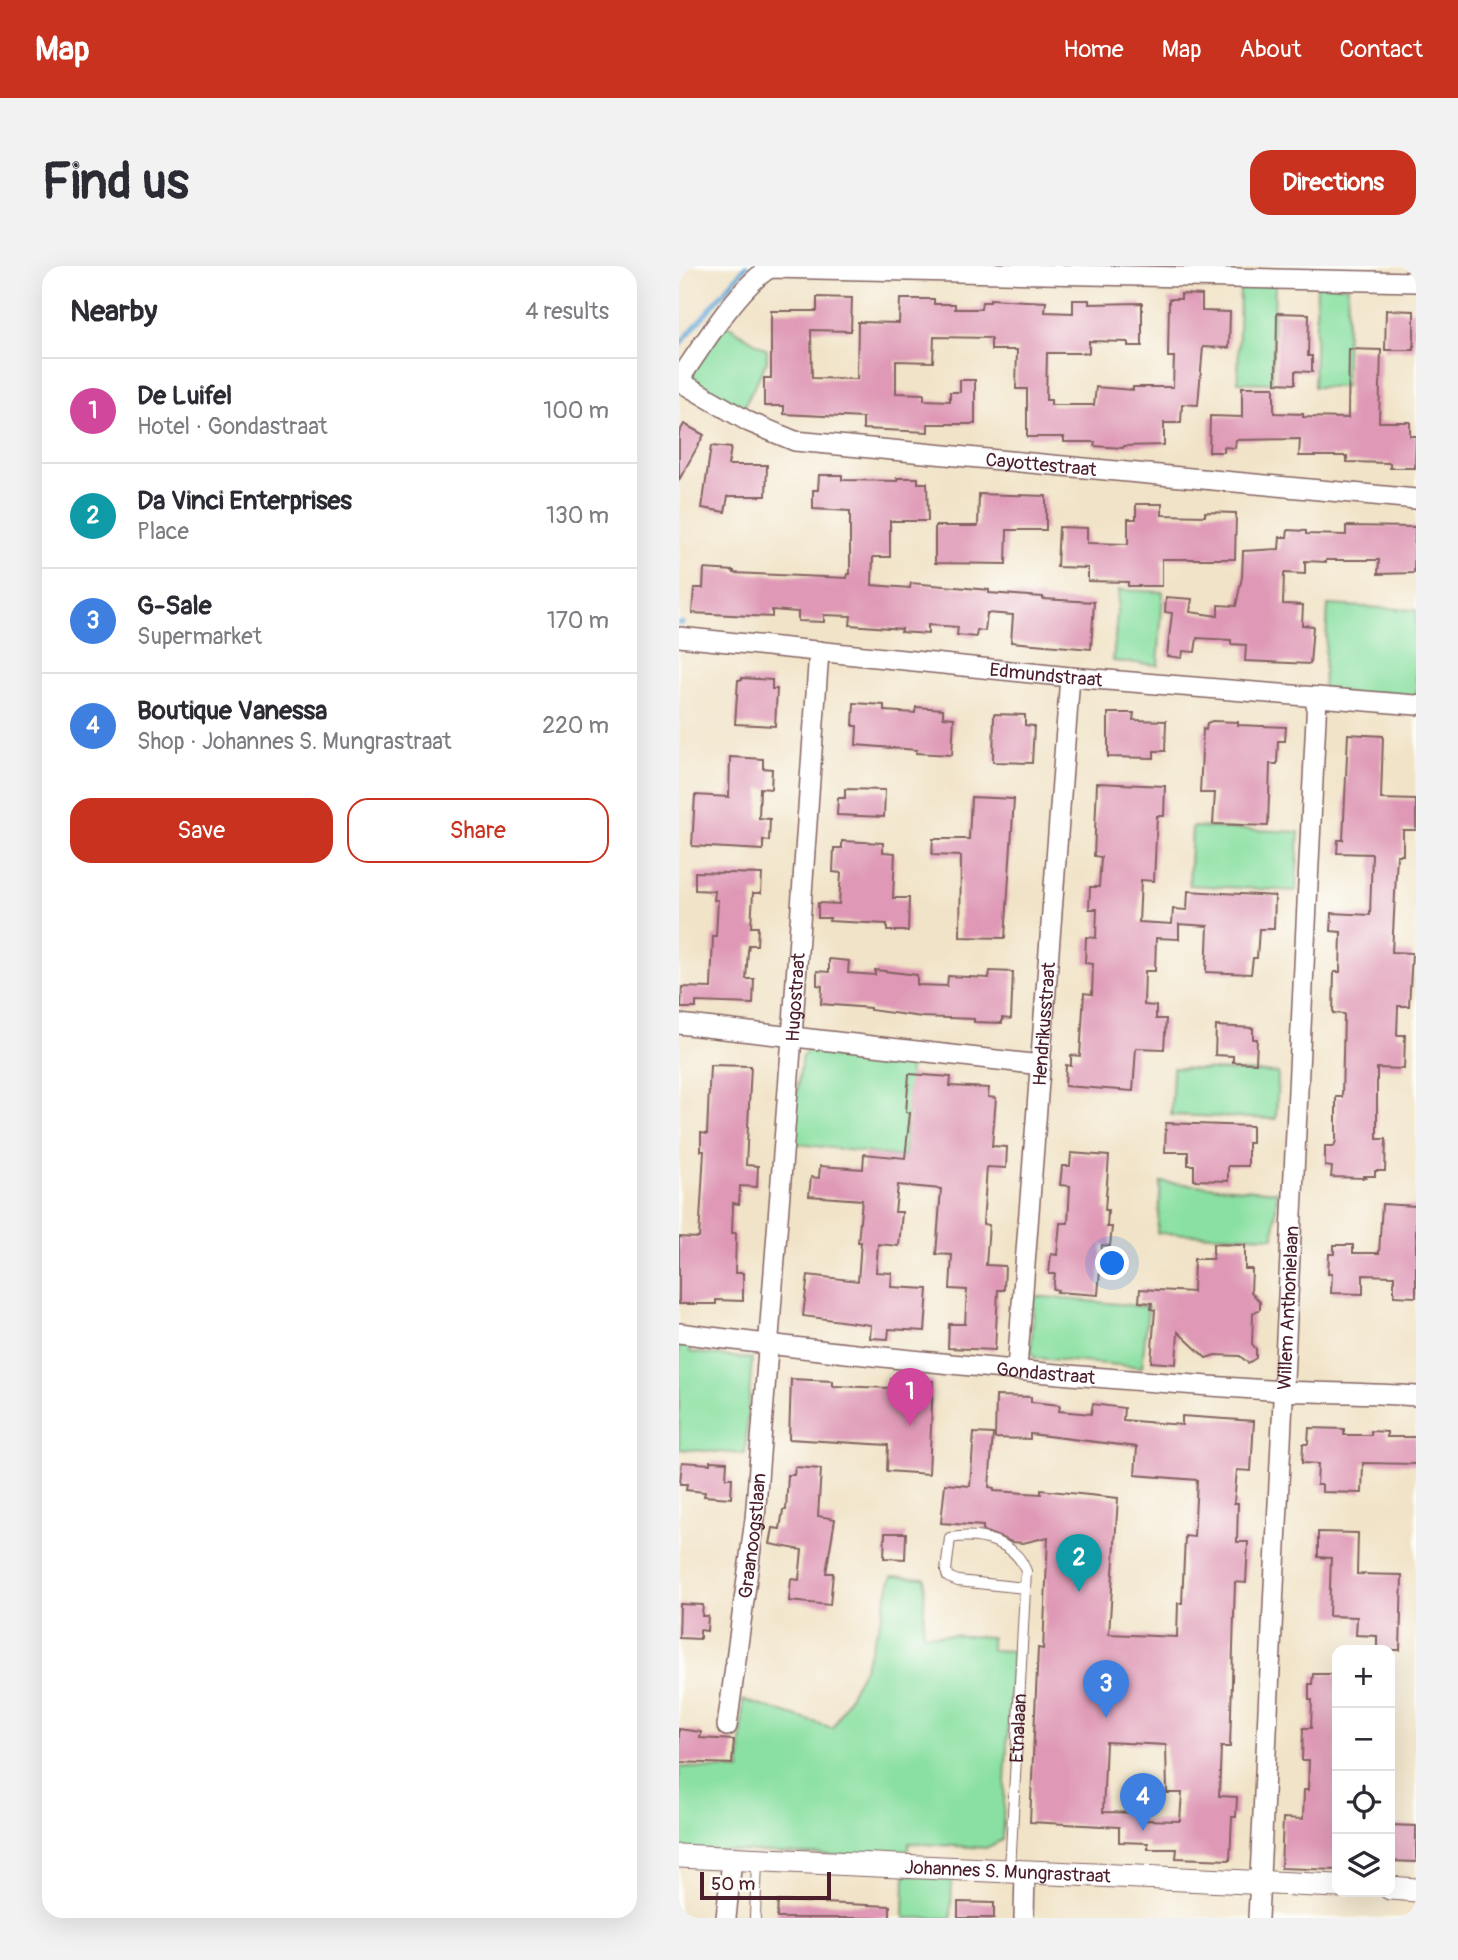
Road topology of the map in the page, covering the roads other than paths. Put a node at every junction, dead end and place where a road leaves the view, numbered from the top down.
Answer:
1 (770, 267) edge
2 (1416, 282) edge
3 (679, 381) edge
4 (1416, 499) edge
5 (679, 637) edge
6 (819, 652) junction
7 (1070, 677) junction
8 (1317, 697) junction
9 (1416, 705) edge
10 (679, 1024) edge
11 (792, 1037) junction
12 (1041, 1065) junction
13 (679, 1333) edge
14 (769, 1345) junction
15 (1017, 1369) junction
16 (1285, 1391) junction
17 (1416, 1396) edge
18 (1025, 1588) junction
19 (727, 1726) dead end
20 (679, 1856) edge
21 (732, 1859) junction
22 (757, 1860) junction
23 (1018, 1870) junction
24 (1260, 1882) junction
25 (1332, 1886) edge
26 (1395, 1888) edge
27 (1416, 1889) edge
28 (726, 1918) edge
29 (755, 1918) edge
30 (1024, 1918) edge
31 (1258, 1918) edge

1 - 2 street
1 - 3 street
3 - 4 street, Cayottestraat
5 - 6 street, Edmundstraat
6 - 7 street, Edmundstraat
6 - 11 street, Hugostraat
7 - 8 street, Edmundstraat
7 - 12 street, Hendrikusstraat
8 - 9 street, Edmundstraat
8 - 16 street, Willem Anthonielaan
10 - 11 street
11 - 12 street
11 - 14 street, Hugostraat
12 - 15 street, Hendrikusstraat
13 - 14 street, Gondastraat
14 - 15 street, Gondastraat
14 - 19 street, Graanoogstlaan
15 - 16 street, Gondastraat
16 - 17 street, Gondastraat
16 - 24 street, Willem Anthonielaan
18 - 18 lane, Etnalaan
18 - 23 lane, Etnalaan
20 - 21 street, Johannes S. Mungrastraat
21 - 22 street, Johannes S. Mungrastraat
21 - 28 street
22 - 23 street, Johannes S. Mungrastraat
22 - 29 lane
23 - 24 street, Johannes S. Mungrastraat
23 - 30 street, Etnalaan
24 - 25 street, Johannes S. Mungrastraat
24 - 31 street, Willem Anthonielaan
26 - 27 street

